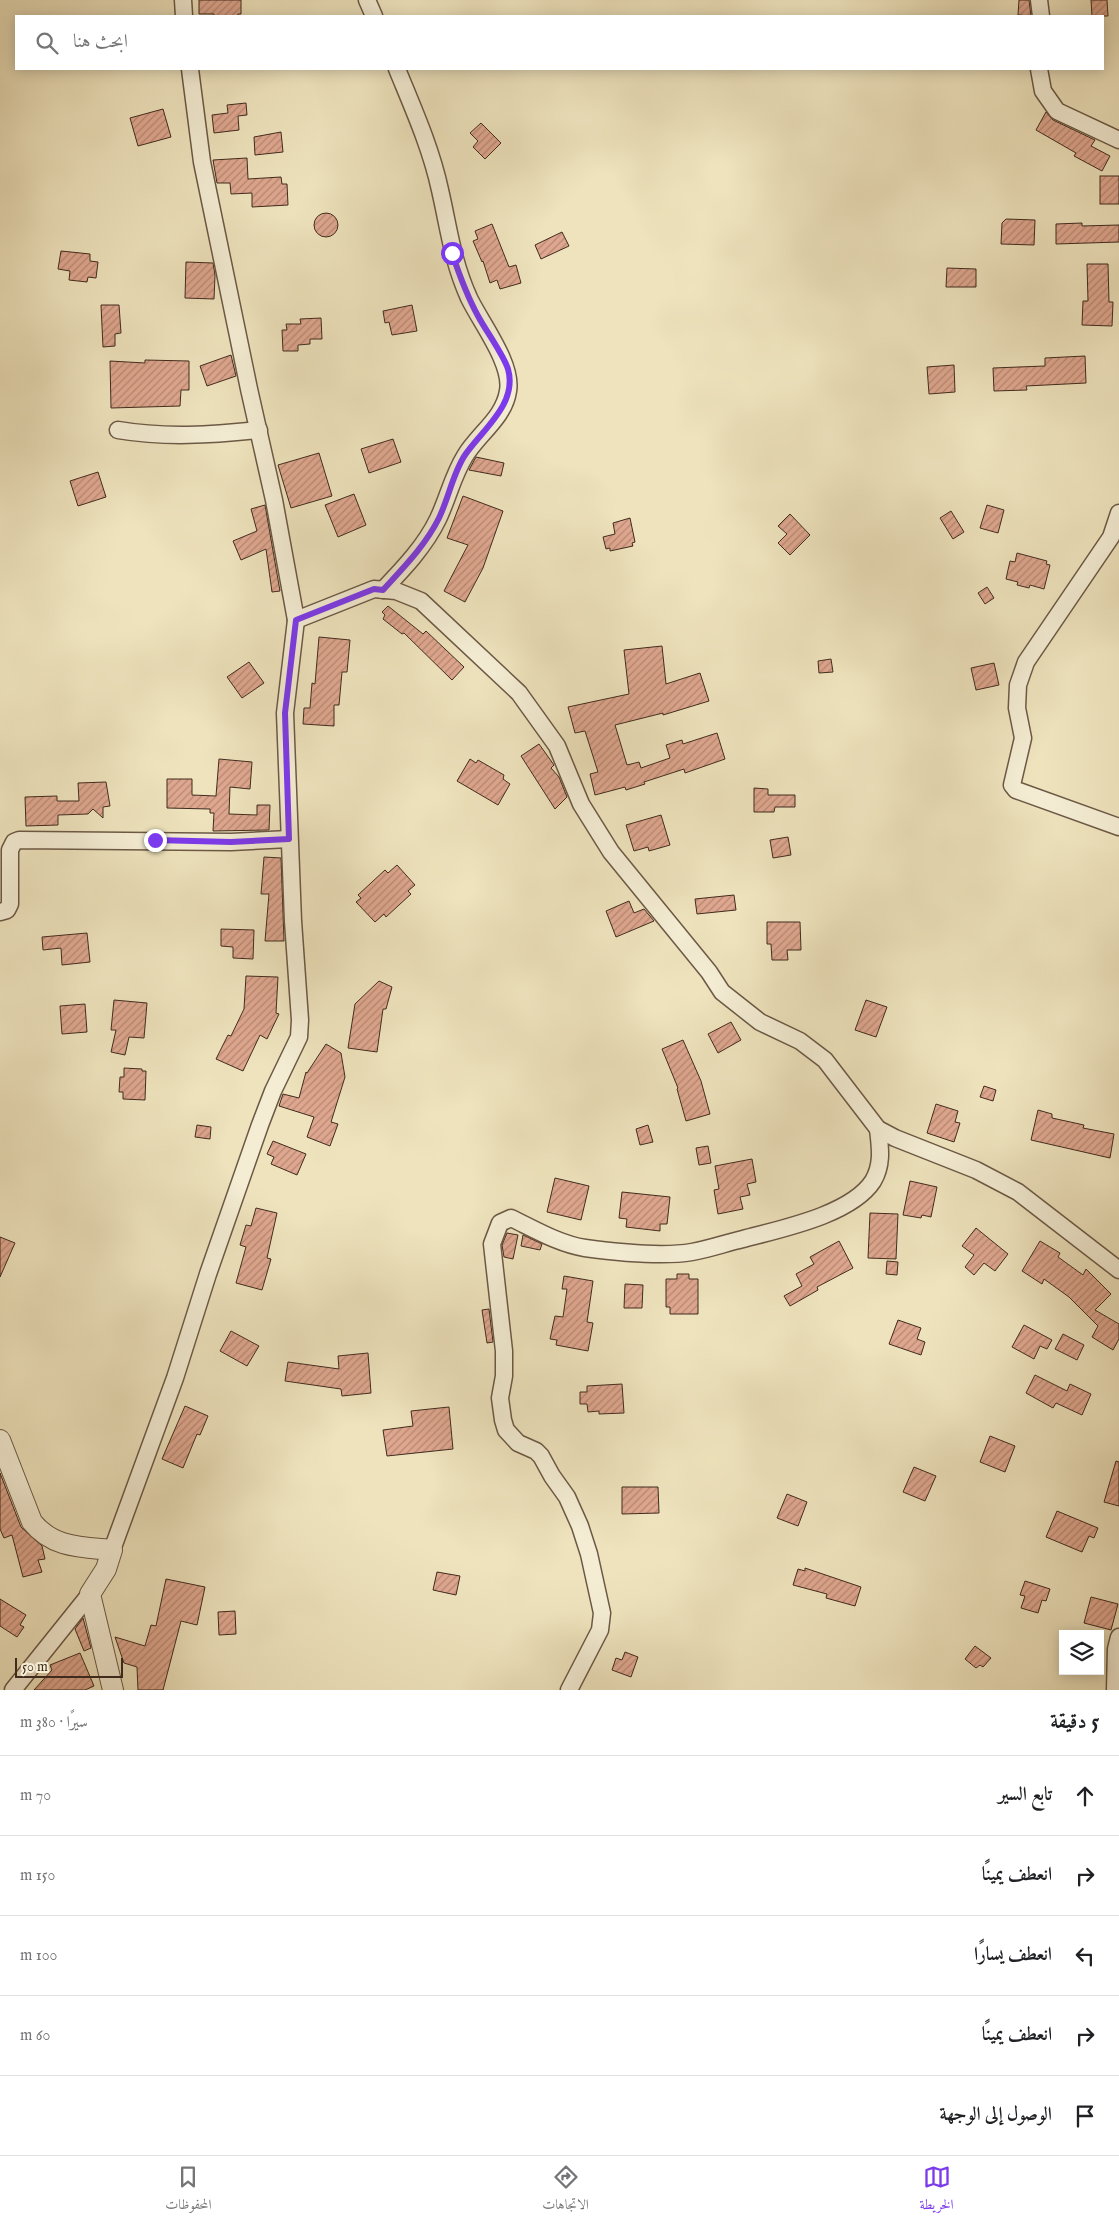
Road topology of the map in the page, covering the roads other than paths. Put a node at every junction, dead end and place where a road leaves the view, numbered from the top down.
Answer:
1 (183, 0) edge
2 (367, 0) edge
3 (1039, 0) edge
4 (184, 15) edge
5 (374, 15) edge
6 (1041, 15) edge
7 (190, 70) edge
8 (397, 70) edge
9 (1039, 70) edge
10 (1119, 140) edge
11 (118, 430) dead end
12 (259, 430) junction
13 (1119, 513) edge
14 (383, 590) junction
15 (296, 620) junction
16 (1119, 827) edge
17 (289, 839) junction
18 (0, 912) edge
19 (878, 1129) junction
20 (1119, 1270) edge
21 (0, 1440) edge
22 (112, 1550) junction
23 (90, 1594) junction
24 (1119, 1637) edge
25 (13, 1690) edge
26 (113, 1690) edge
27 (569, 1690) edge
28 (1115, 1690) edge

1 - 4 street
2 - 5 street
3 - 6 street
7 - 12 street
8 - 14 street
9 - 10 street
11 - 12 street
12 - 15 street
13 - 16 street
14 - 15 street
14 - 19 street
15 - 17 street
17 - 18 street
17 - 22 street
19 - 20 street
19 - 27 street
21 - 22 street
22 - 23 street
23 - 25 street
23 - 26 street
24 - 28 street

